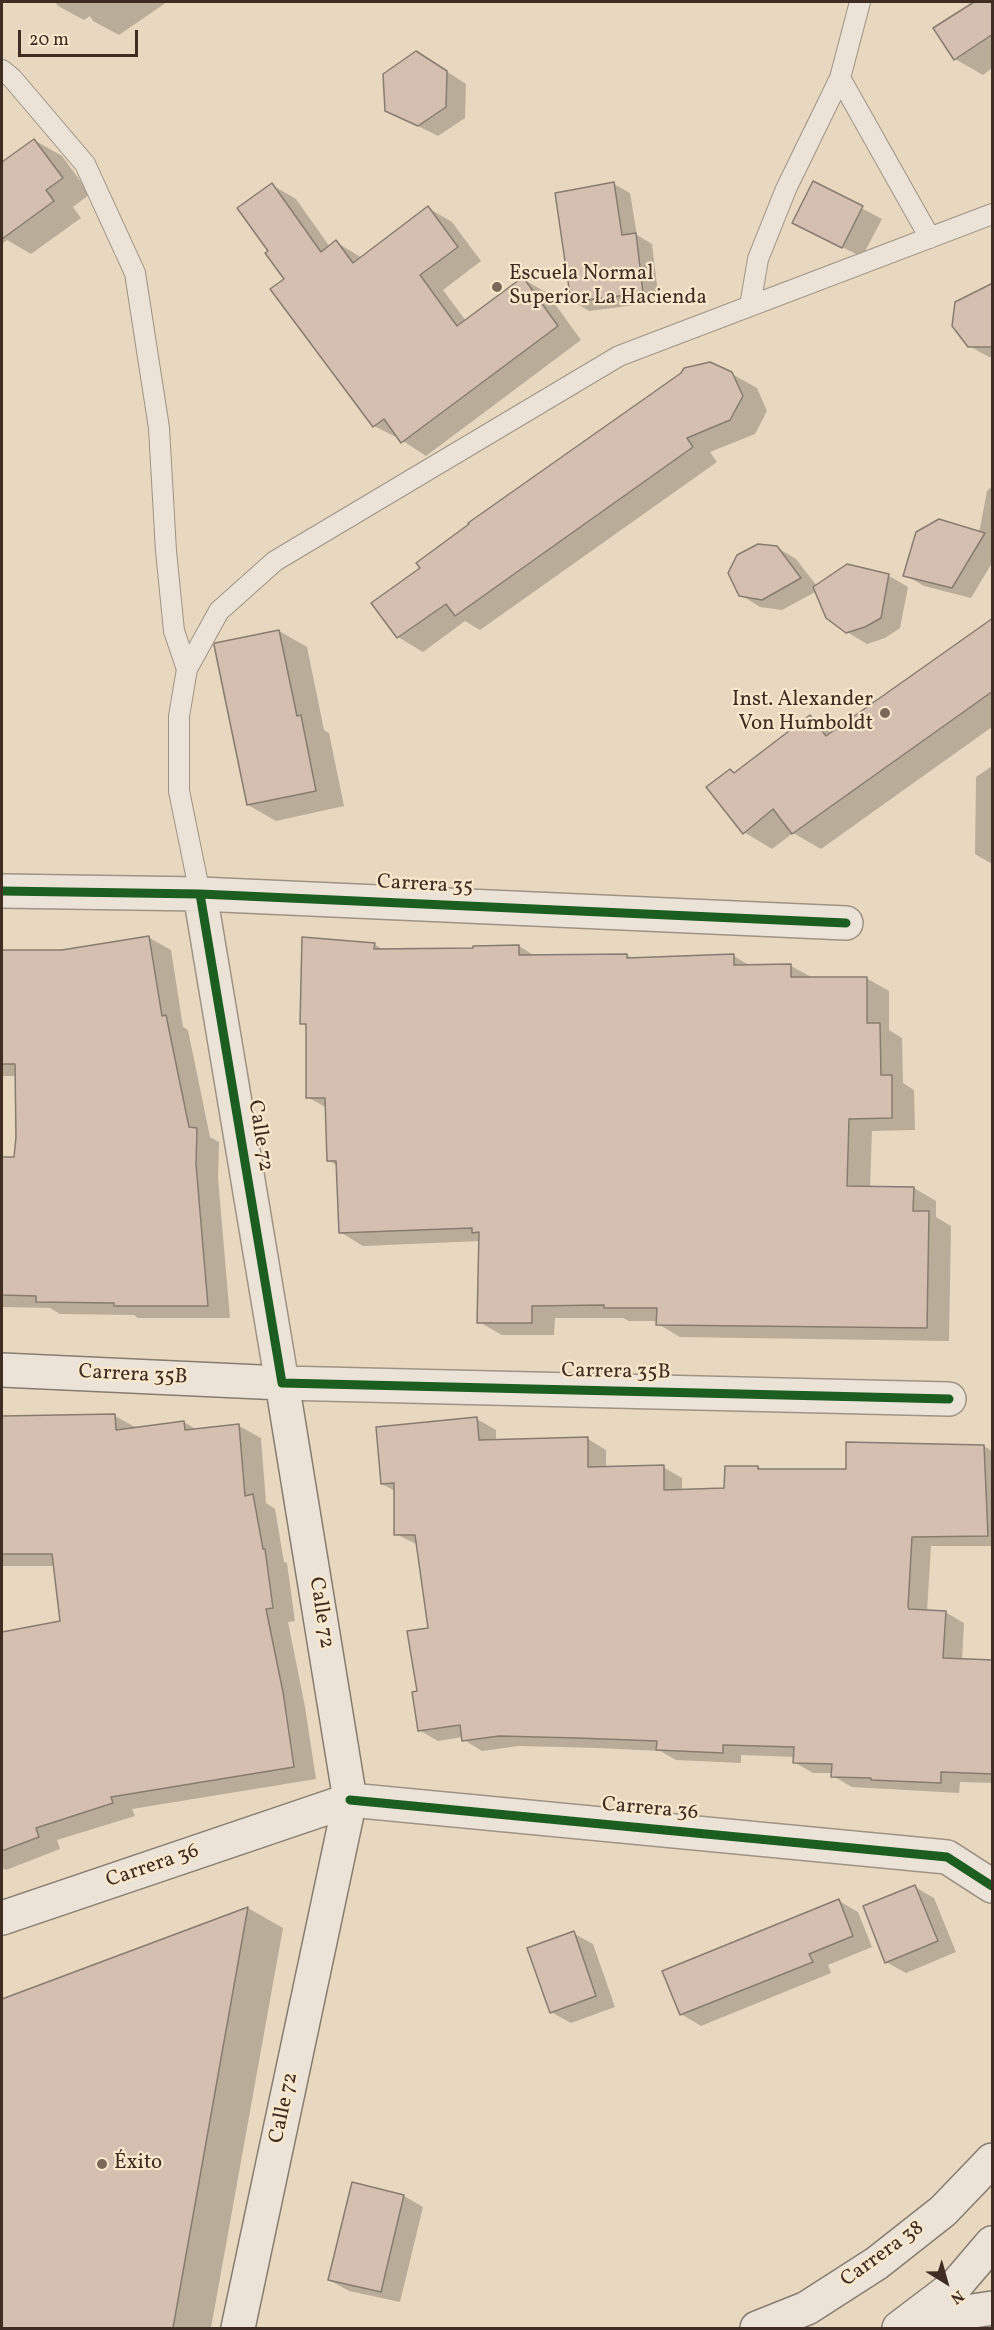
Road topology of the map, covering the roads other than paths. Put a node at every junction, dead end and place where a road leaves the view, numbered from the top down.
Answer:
1 (860, 2) edge
2 (2, 70) edge
3 (840, 78) junction
4 (993, 214) edge
5 (930, 238) junction
6 (750, 306) junction
7 (187, 669) junction
8 (2, 891) edge
9 (201, 894) junction
10 (846, 923) dead end
11 (2, 1370) edge
12 (282, 1383) junction
13 (949, 1399) dead end
14 (350, 1800) junction
15 (993, 1886) edge
16 (2, 1918) edge
17 (993, 2160) edge
18 (993, 2243) edge
19 (993, 2308) edge
20 (238, 2328) edge
21 (758, 2328) edge
22 (899, 2328) edge
23 (912, 2328) edge

1 - 3 lane
2 - 7 lane
3 - 5 lane
3 - 6 lane
4 - 5 lane
5 - 6 lane
6 - 7 lane
7 - 9 lane
8 - 9 street, Carrera 35
9 - 10 street, Carrera 35
9 - 12 street, Calle 72
11 - 12 street, Carrera 35B
12 - 13 street, Carrera 35B
12 - 14 street, Calle 72
14 - 15 street, Carrera 36
14 - 16 street, Carrera 36
14 - 20 street, Calle 72
17 - 21 street, Carrera 38
18 - 22 street
19 - 23 street

